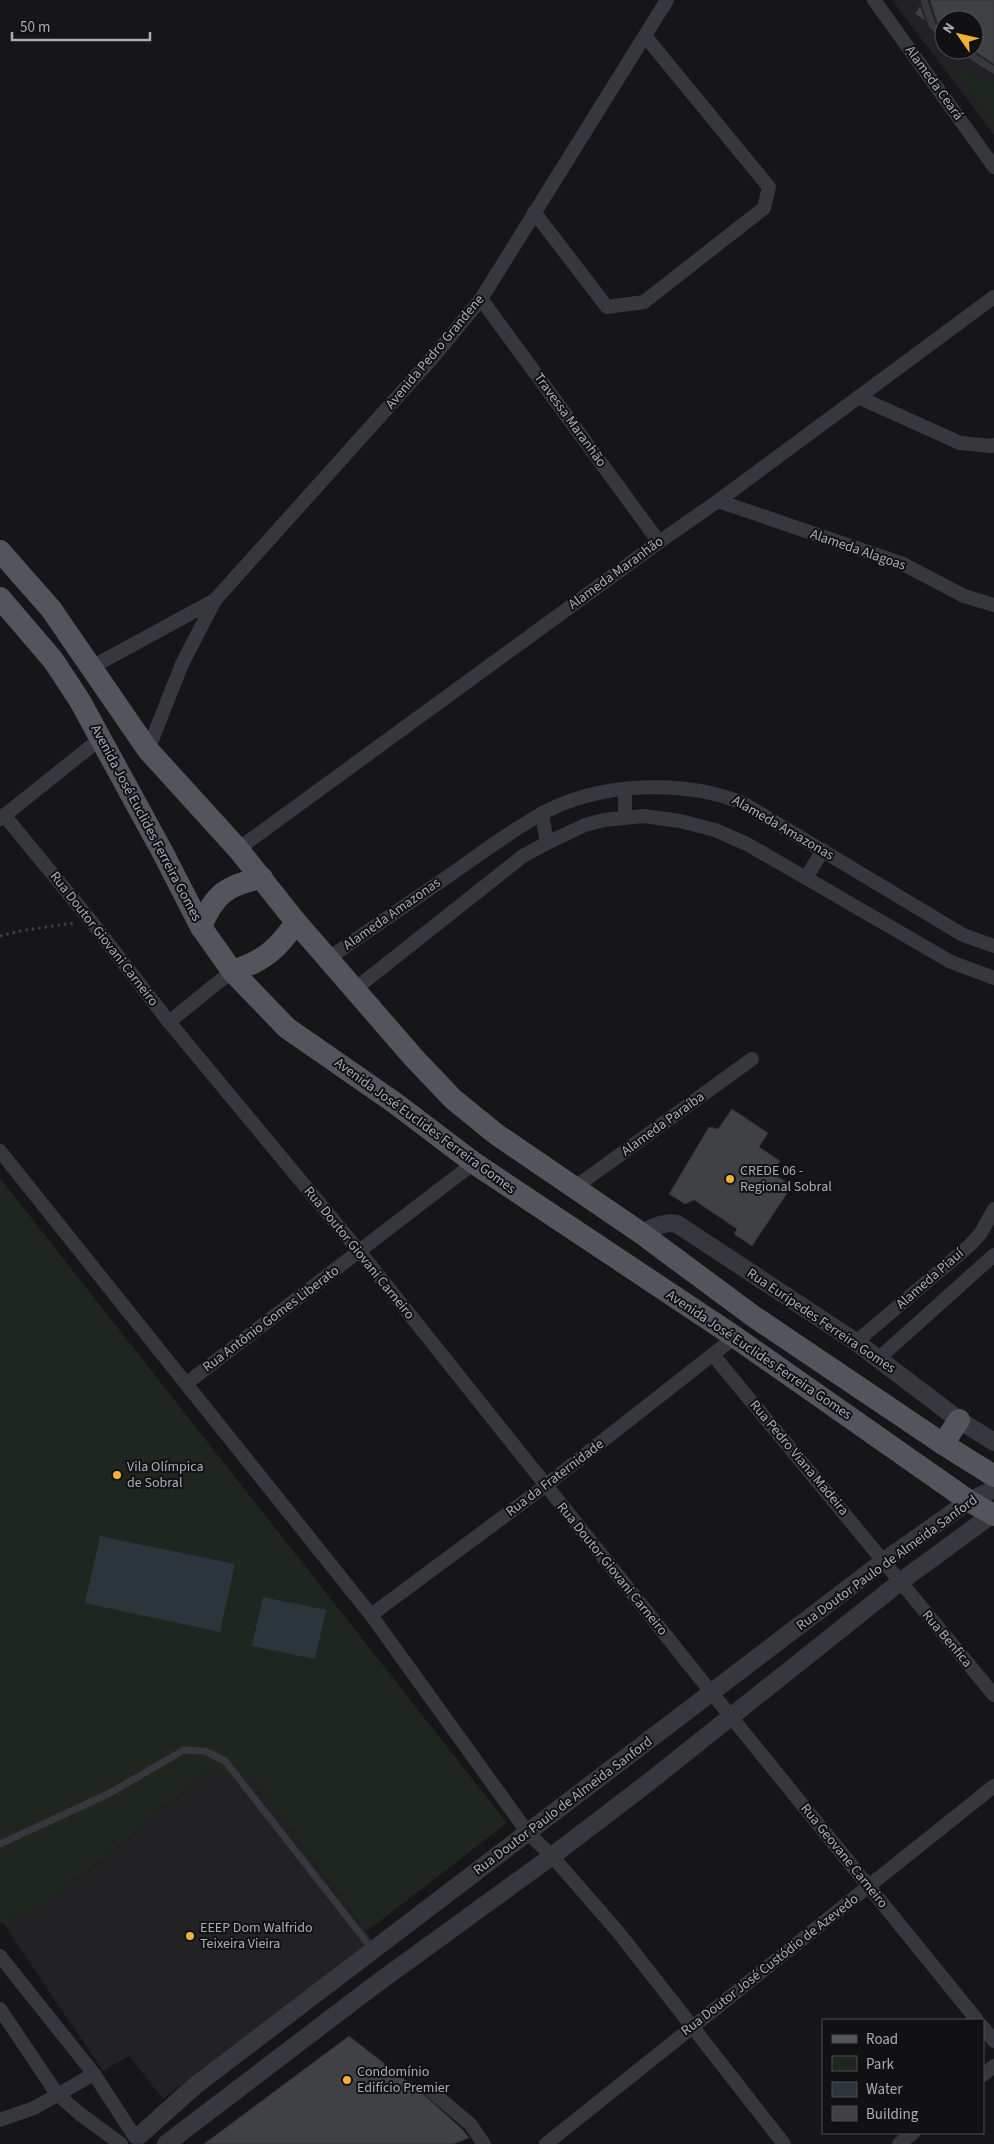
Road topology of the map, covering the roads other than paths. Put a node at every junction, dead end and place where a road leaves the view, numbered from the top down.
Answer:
1 (667, 0) edge
2 (874, 0) edge
3 (924, 0) edge
4 (934, 27) edge
5 (645, 36) junction
6 (978, 60) edge
7 (994, 70) edge
8 (994, 166) edge
9 (534, 212) junction
10 (994, 297) edge
11 (481, 299) junction
12 (858, 397) junction
13 (994, 445) edge
14 (718, 501) junction
15 (659, 542) junction
16 (0, 552) edge
17 (0, 598) edge
18 (215, 600) junction
19 (994, 605) edge
20 (90, 668) junction
21 (100, 739) junction
22 (148, 750) junction
23 (625, 790) junction
24 (542, 813) junction
25 (2, 817) edge
26 (625, 818) junction
27 (547, 843) junction
28 (238, 849) junction
29 (823, 850) junction
30 (262, 878) junction
31 (806, 878) junction
32 (296, 922) junction
33 (201, 927) junction
34 (994, 946) edge
35 (328, 958) junction
36 (232, 971) junction
37 (994, 978) edge
38 (356, 989) junction
39 (169, 1022) junction
40 (752, 1060) dead end
41 (0, 1151) edge
42 (474, 1163) junction
43 (574, 1188) junction
44 (994, 1208) edge
45 (640, 1233) junction
46 (359, 1251) junction
47 (994, 1255) edge
48 (735, 1337) junction
49 (856, 1342) junction
50 (713, 1355) junction
51 (878, 1359) junction
52 (187, 1383) junction
53 (959, 1420) junction
54 (994, 1442) edge
55 (942, 1444) junction
56 (994, 1476) edge
57 (545, 1486) junction
58 (994, 1489) edge
59 (969, 1501) junction
60 (993, 1514) edge
61 (884, 1561) junction
62 (900, 1582) junction
63 (371, 1615) junction
64 (711, 1692) junction
65 (994, 1695) edge
66 (731, 1717) junction
67 (994, 1786) edge
68 (528, 1832) junction
69 (0, 1844) edge
70 (552, 1856) junction
71 (868, 1886) junction
72 (373, 1951) junction
73 (0, 1956) edge
74 (0, 2009) edge
75 (976, 2019) edge
76 (691, 2027) junction
77 (984, 2028) edge
78 (994, 2041) edge
79 (994, 2066) edge
80 (94, 2074) junction
81 (984, 2074) edge
82 (430, 2090) dead end
83 (58, 2094) junction
84 (0, 2120) edge
85 (912, 2134) edge
86 (132, 2140) edge
87 (158, 2144) edge
88 (166, 2144) edge
89 (484, 2144) edge
90 (546, 2144) edge
91 (784, 2144) edge
92 (899, 2144) edge

1 - 5 street, Avenida Pedro Grandene
2 - 8 street, Alameda Ceará
3 - 4 lane
5 - 9 street, Avenida Pedro Grandene
5 - 9 street
6 - 7 lane
9 - 11 street, Avenida Pedro Grandene
10 - 12 street, Alameda Maranhão
11 - 15 street, Travessa Maranhão
11 - 18 street, Avenida Pedro Grandene
12 - 13 street
12 - 14 street, Alameda Maranhão
14 - 15 street, Alameda Maranhão
14 - 19 street, Alameda Alagoas
15 - 28 street, Alameda Maranhão
16 - 20 main road, Avenida José Euclides Ferreira Gomes
17 - 21 main road, Avenida José Euclides Ferreira Gomes
18 - 20 street, Avenida Pedro Grandene
18 - 22 street, Avenida Pedro Grandene
20 - 22 main road, Avenida José Euclides Ferreira Gomes
21 - 25 street
21 - 33 main road, Avenida José Euclides Ferreira Gomes
22 - 28 main road, Avenida José Euclides Ferreira Gomes
23 - 24 street, Alameda Amazonas
23 - 26 street
23 - 29 street, Alameda Amazonas
24 - 27 street
24 - 35 street, Alameda Amazonas
25 - 39 street, Rua Doutor Giovani Carneiro
26 - 27 street
26 - 31 street
27 - 38 street
28 - 30 main road, Avenida José Euclides Ferreira Gomes
29 - 31 street
29 - 34 street, Alameda Amazonas
30 - 32 main road, Avenida José Euclides Ferreira Gomes
30 - 33 main road
31 - 37 street
32 - 35 main road, Avenida José Euclides Ferreira Gomes
32 - 36 main road
33 - 36 main road, Avenida José Euclides Ferreira Gomes
35 - 38 main road, Avenida José Euclides Ferreira Gomes
36 - 39 street
36 - 42 main road, Avenida José Euclides Ferreira Gomes
38 - 43 main road, Avenida José Euclides Ferreira Gomes
39 - 46 street, Rua Doutor Giovani Carneiro
40 - 43 street, Alameda Paraíba
41 - 52 street
42 - 46 street, Rua Antônio Gomes Liberato
42 - 48 main road, Avenida José Euclides Ferreira Gomes
43 - 45 main road, Avenida José Euclides Ferreira Gomes
44 - 49 street, Alameda Piauí
45 - 49 street, Rua Eurípedes Ferreira Gomes
45 - 55 main road, Avenida José Euclides Ferreira Gomes
46 - 52 street, Rua Antônio Gomes Liberato
46 - 57 street, Rua Doutor Giovani Carneiro
47 - 51 street, Alameda Piauí
48 - 50 street, Rua da Fraternidade
48 - 59 main road, Avenida José Euclides Ferreira Gomes
49 - 51 street, Rua Eurípedes Ferreira Gomes
50 - 57 street, Rua da Fraternidade
50 - 61 street, Rua Pedro Viana Madeira
51 - 53 street, Rua Eurípedes Ferreira Gomes
52 - 63 street
53 - 54 street, Rua Eurípedes Ferreira Gomes
53 - 55 main road
55 - 56 main road, Avenida José Euclides Ferreira Gomes
57 - 63 street, Rua da Fraternidade
57 - 64 street, Rua Doutor Giovani Carneiro
58 - 59 street, Rua Doutor Paulo de Almeida Sanford
59 - 60 main road, Avenida José Euclides Ferreira Gomes
59 - 61 street, Rua Doutor Paulo de Almeida Sanford
60 - 62 street, Rua Doutor Paulo de Almeida Sanford
61 - 62 street, Rua Pedro Viana Madeira
61 - 64 street, Rua Doutor Paulo de Almeida Sanford
62 - 65 street, Rua Benfica
62 - 66 street, Rua Doutor Paulo de Almeida Sanford
63 - 68 street
64 - 66 street, Rua Geovane Carneiro
64 - 68 street, Rua Doutor Paulo de Almeida Sanford
66 - 70 street, Rua Doutor Paulo de Almeida Sanford
66 - 71 street, Rua Geovane Carneiro
67 - 71 street, Rua Doutor José Custódio de Azevedo
68 - 70 street
68 - 72 street, Rua Doutor Paulo de Almeida Sanford
69 - 72 lane
70 - 76 street
70 - 88 street, Rua Doutor Paulo de Almeida Sanford
71 - 75 street, Rua Geovane Carneiro
71 - 76 street, Rua Doutor José Custódio de Azevedo
72 - 86 street, Rua Doutor Paulo de Almeida Sanford
73 - 80 street
74 - 83 street
76 - 90 street, Rua Doutor José Custódio de Azevedo
76 - 91 street
77 - 78 street
79 - 81 street
80 - 83 street
80 - 86 street
82 - 89 street
83 - 84 street
83 - 86 street
85 - 92 street
86 - 87 street

